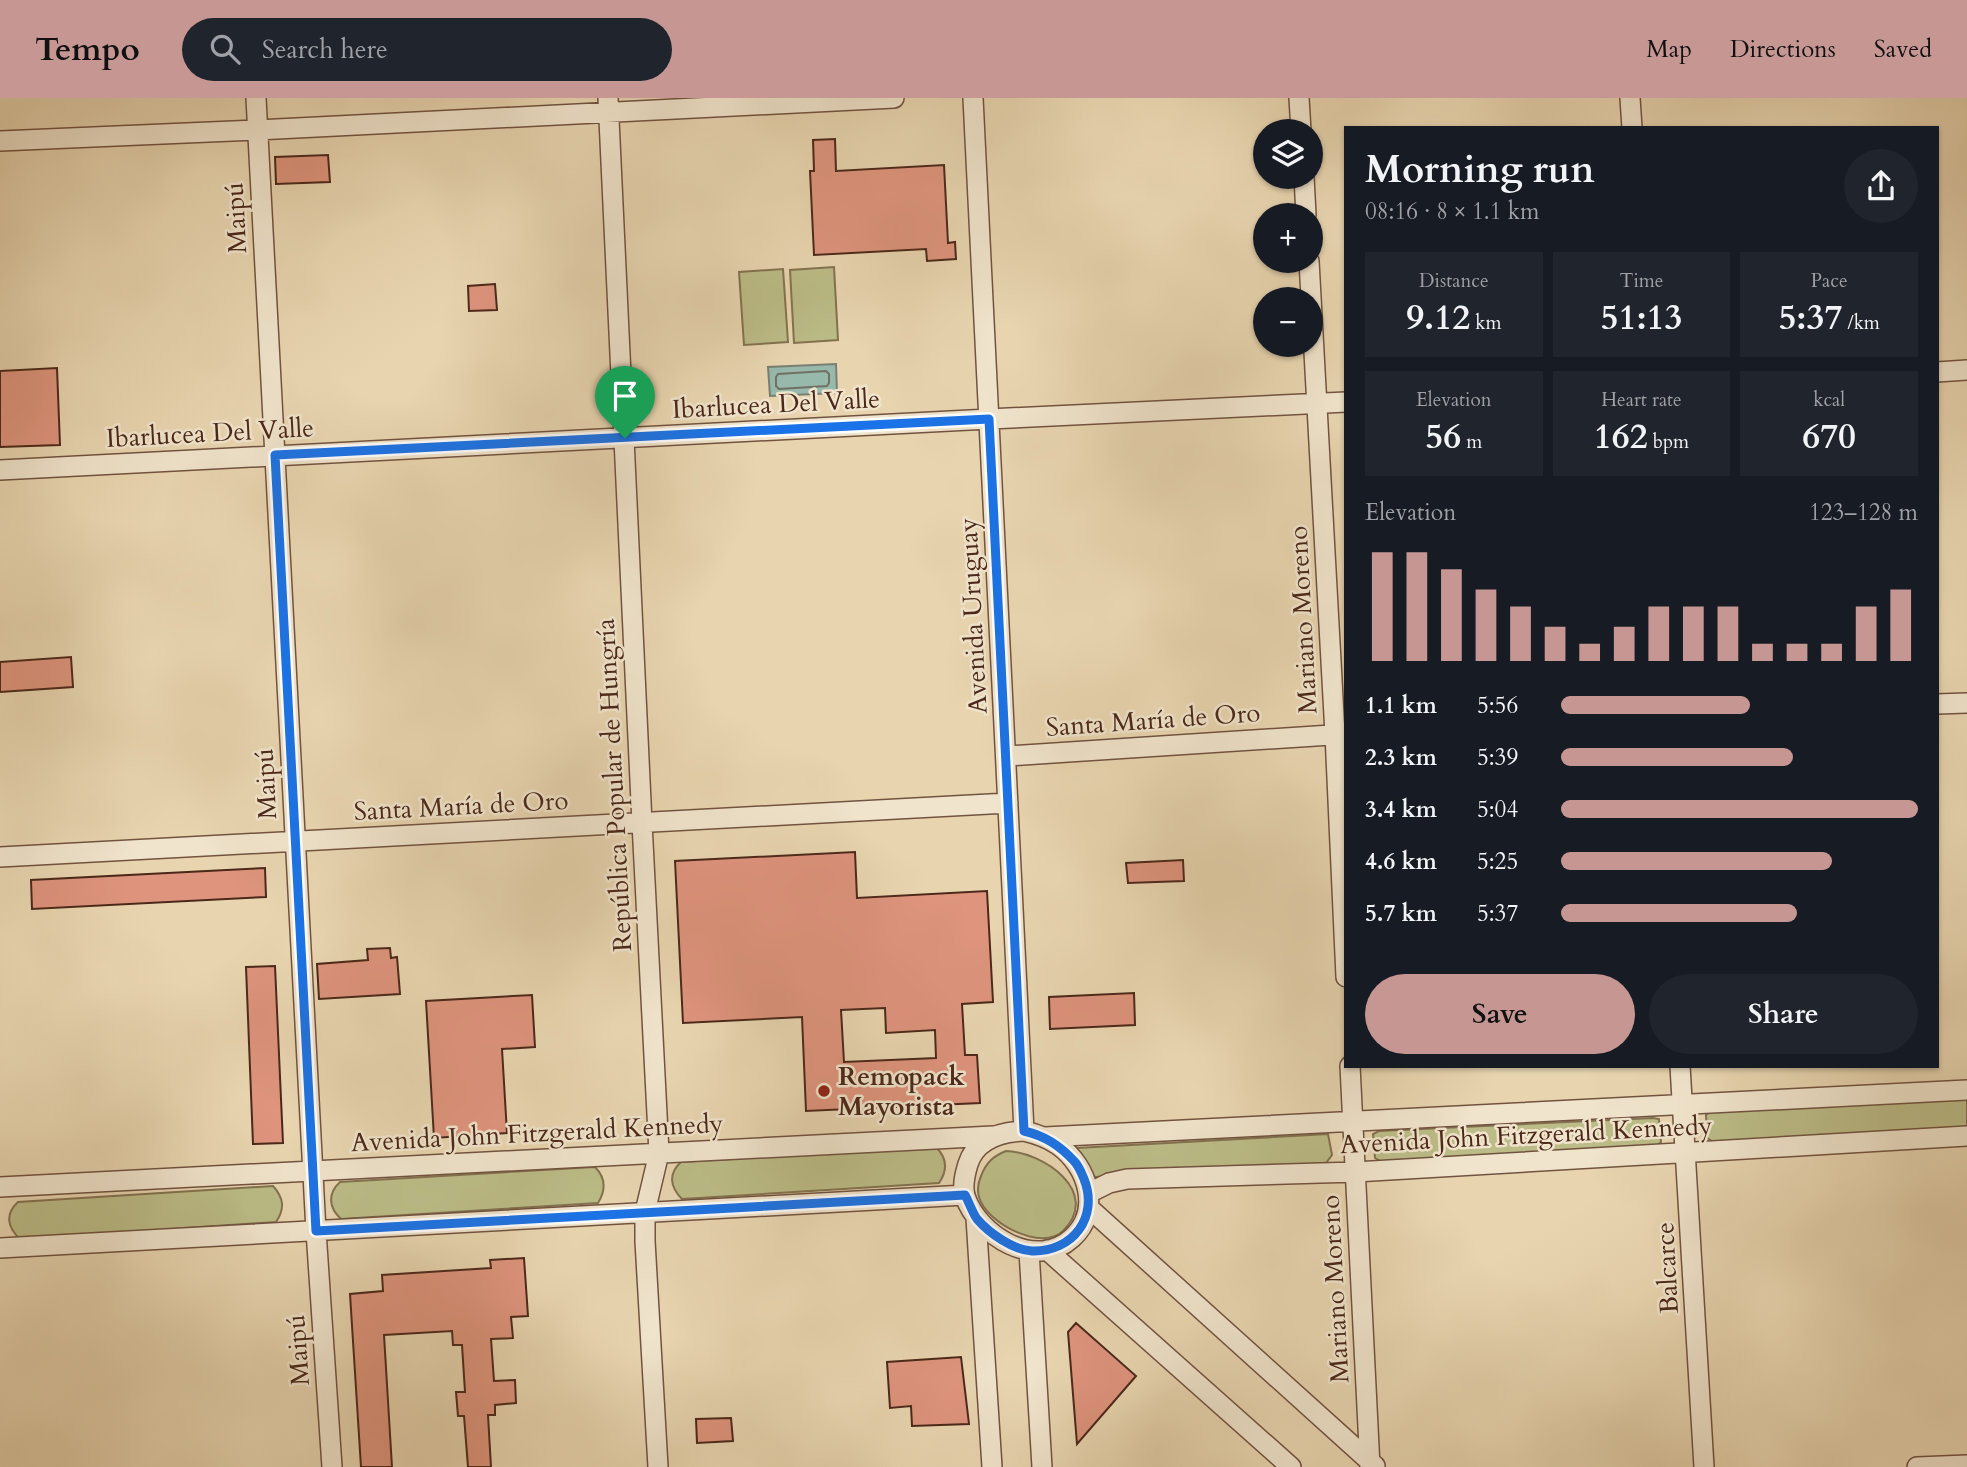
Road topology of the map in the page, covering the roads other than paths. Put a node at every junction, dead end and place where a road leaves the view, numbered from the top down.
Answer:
1 (256, 98) edge
2 (894, 98) edge
3 (973, 98) edge
4 (1300, 98) edge
5 (1630, 98) edge
6 (609, 105) edge
7 (1301, 119) edge
8 (1632, 126) edge
9 (257, 130) junction
10 (0, 141) edge
11 (1310, 273) edge
12 (1967, 370) edge
13 (1939, 372) edge
14 (1344, 402) edge
15 (1317, 404) junction
16 (989, 419) junction
17 (625, 438) junction
18 (275, 455) junction
19 (0, 470) edge
20 (1967, 703) edge
21 (1939, 704) edge
22 (1340, 734) edge
23 (1007, 756) junction
24 (1008, 803) junction
25 (642, 823) junction
26 (295, 841) junction
27 (0, 858) edge
28 (1344, 895) edge
29 (1350, 1068) edge
30 (1680, 1068) edge
31 (1967, 1090) edge
32 (1682, 1104) junction
33 (1352, 1121) junction
34 (1024, 1131) junction
35 (993, 1136) junction
36 (1967, 1136) edge
37 (1045, 1137) junction
38 (1686, 1152) junction
39 (659, 1153) junction
40 (313, 1171) junction
41 (1355, 1172) junction
42 (0, 1187) edge
43 (965, 1195) junction
44 (1089, 1200) junction
45 (645, 1212) junction
46 (976, 1218) junction
47 (316, 1231) junction
48 (0, 1248) edge
49 (1038, 1251) junction
50 (1371, 1465) edge
51 (1967, 1465) edge
52 (332, 1467) edge
53 (658, 1467) edge
54 (992, 1467) edge
55 (1042, 1467) edge
56 (1291, 1467) edge
57 (1704, 1467) edge
58 (1917, 1467) edge

1 - 9 street, Maipú
2 - 6 street
3 - 16 street, Avenida Uruguay
4 - 7 street
5 - 8 street
6 - 9 street
6 - 17 street, República Popular de Hungría
9 - 10 street
9 - 18 street, Maipú
11 - 15 street, Mariano Moreno
12 - 13 street
14 - 15 street, Ibarlucea Del Valle
15 - 16 street, Ibarlucea Del Valle
15 - 22 street, Mariano Moreno
16 - 17 street, Ibarlucea Del Valle
16 - 23 street, Avenida Uruguay
17 - 18 street, Ibarlucea Del Valle
17 - 25 street, República Popular de Hungría
18 - 19 street, Ibarlucea Del Valle
18 - 26 street, Maipú
20 - 21 street
22 - 23 street, Santa María de Oro
22 - 28 street, Mariano Moreno
23 - 24 street, Avenida Uruguay
24 - 25 street, Santa María de Oro
24 - 34 street, Avenida Uruguay
25 - 26 street, Santa María de Oro
25 - 39 street, República Popular de Hungría
26 - 27 street, Santa María de Oro
26 - 40 street, Maipú
29 - 33 street, Mariano Moreno
30 - 32 street, Balcarce
31 - 32 street, Avenida John Fitzgerald Kennedy
32 - 33 street, Avenida John Fitzgerald Kennedy
32 - 38 street, Balcarce
33 - 37 street, Avenida John Fitzgerald Kennedy
33 - 41 street, Mariano Moreno
34 - 35 street
34 - 37 street
35 - 39 street, Avenida John Fitzgerald Kennedy
35 - 43 street
36 - 38 street, Avenida John Fitzgerald Kennedy
37 - 44 street
38 - 41 street, Avenida John Fitzgerald Kennedy
38 - 57 street, Balcarce
39 - 40 street, Avenida John Fitzgerald Kennedy
39 - 45 street, República Popular de Hungría
40 - 42 street, Avenida John Fitzgerald Kennedy
40 - 47 street, Maipú
41 - 44 street, Avenida John Fitzgerald Kennedy
41 - 50 street, Mariano Moreno
43 - 45 street
43 - 46 street
44 - 49 street
44 - 50 street
45 - 47 street
45 - 53 street, República Popular de Hungría
46 - 49 street
46 - 54 street
47 - 48 street
47 - 52 street, Maipú
49 - 55 street
49 - 56 street
51 - 58 street

